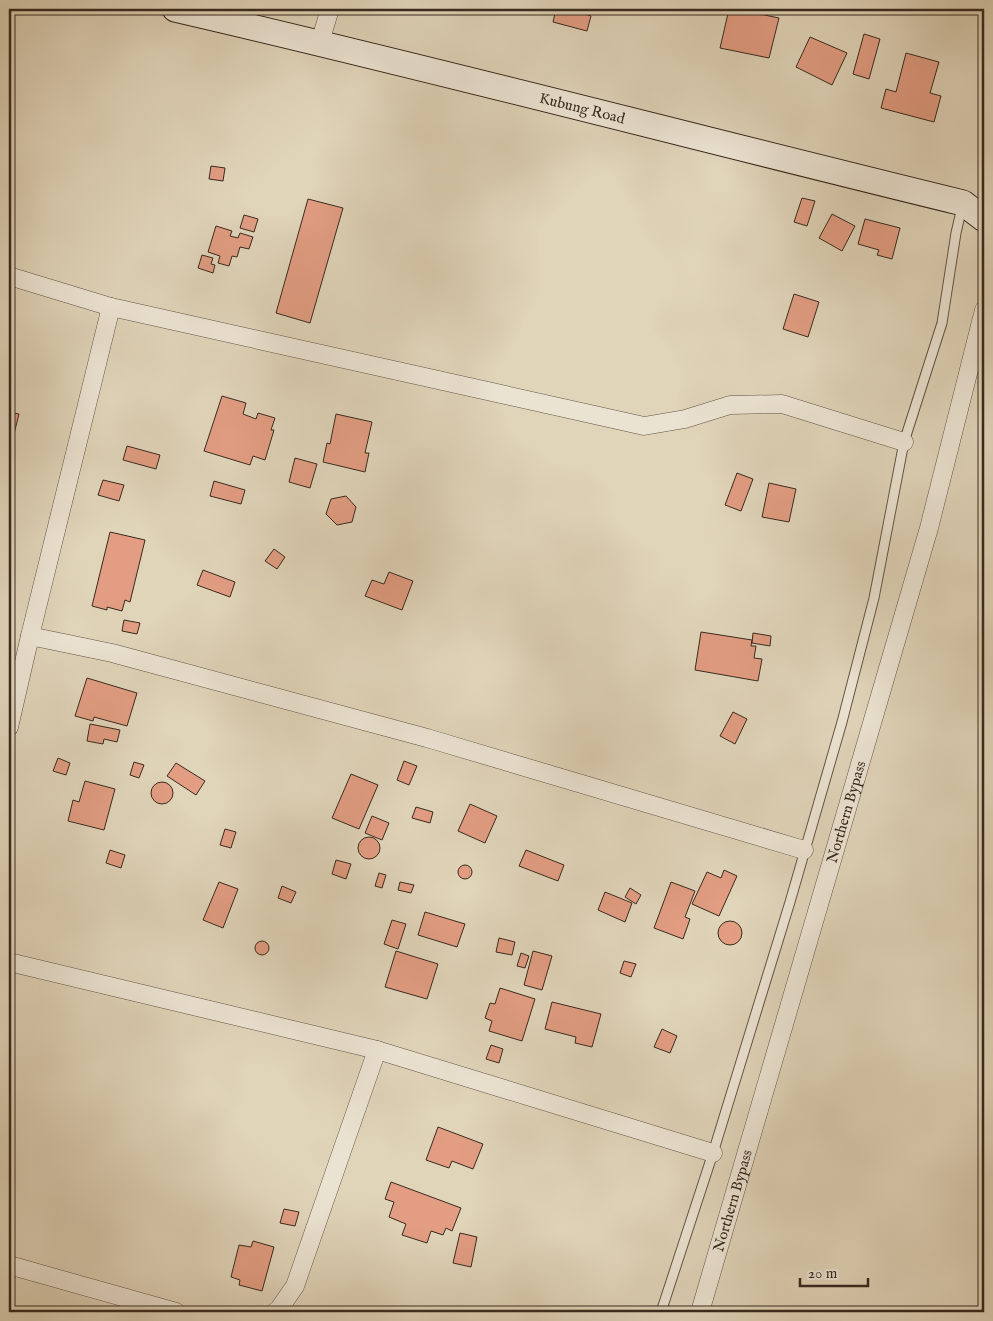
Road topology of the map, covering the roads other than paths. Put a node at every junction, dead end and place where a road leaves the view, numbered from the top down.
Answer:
1 (175, 9) edge
2 (330, 9) edge
3 (320, 42) junction
4 (963, 203) junction
5 (984, 219) edge
6 (9, 276) edge
7 (111, 307) junction
8 (984, 310) edge
9 (904, 442) junction
10 (30, 636) junction
11 (9, 727) edge
12 (804, 850) junction
13 (9, 962) edge
14 (377, 1050) junction
15 (713, 1153) junction
16 (9, 1265) edge
17 (176, 1312) edge
18 (275, 1312) edge
19 (661, 1312) edge
20 (700, 1312) edge

1 - 3 street, Kubung Road
2 - 3 street
3 - 4 street, Kubung Road
4 - 5 street, Kubung Road
4 - 9 lane
6 - 7 street
7 - 9 street
7 - 10 street
8 - 20 street, Northern Bypass
9 - 12 lane
10 - 11 street
10 - 12 street
12 - 15 lane
13 - 14 street
14 - 15 street
14 - 18 street
15 - 19 lane
16 - 17 street

